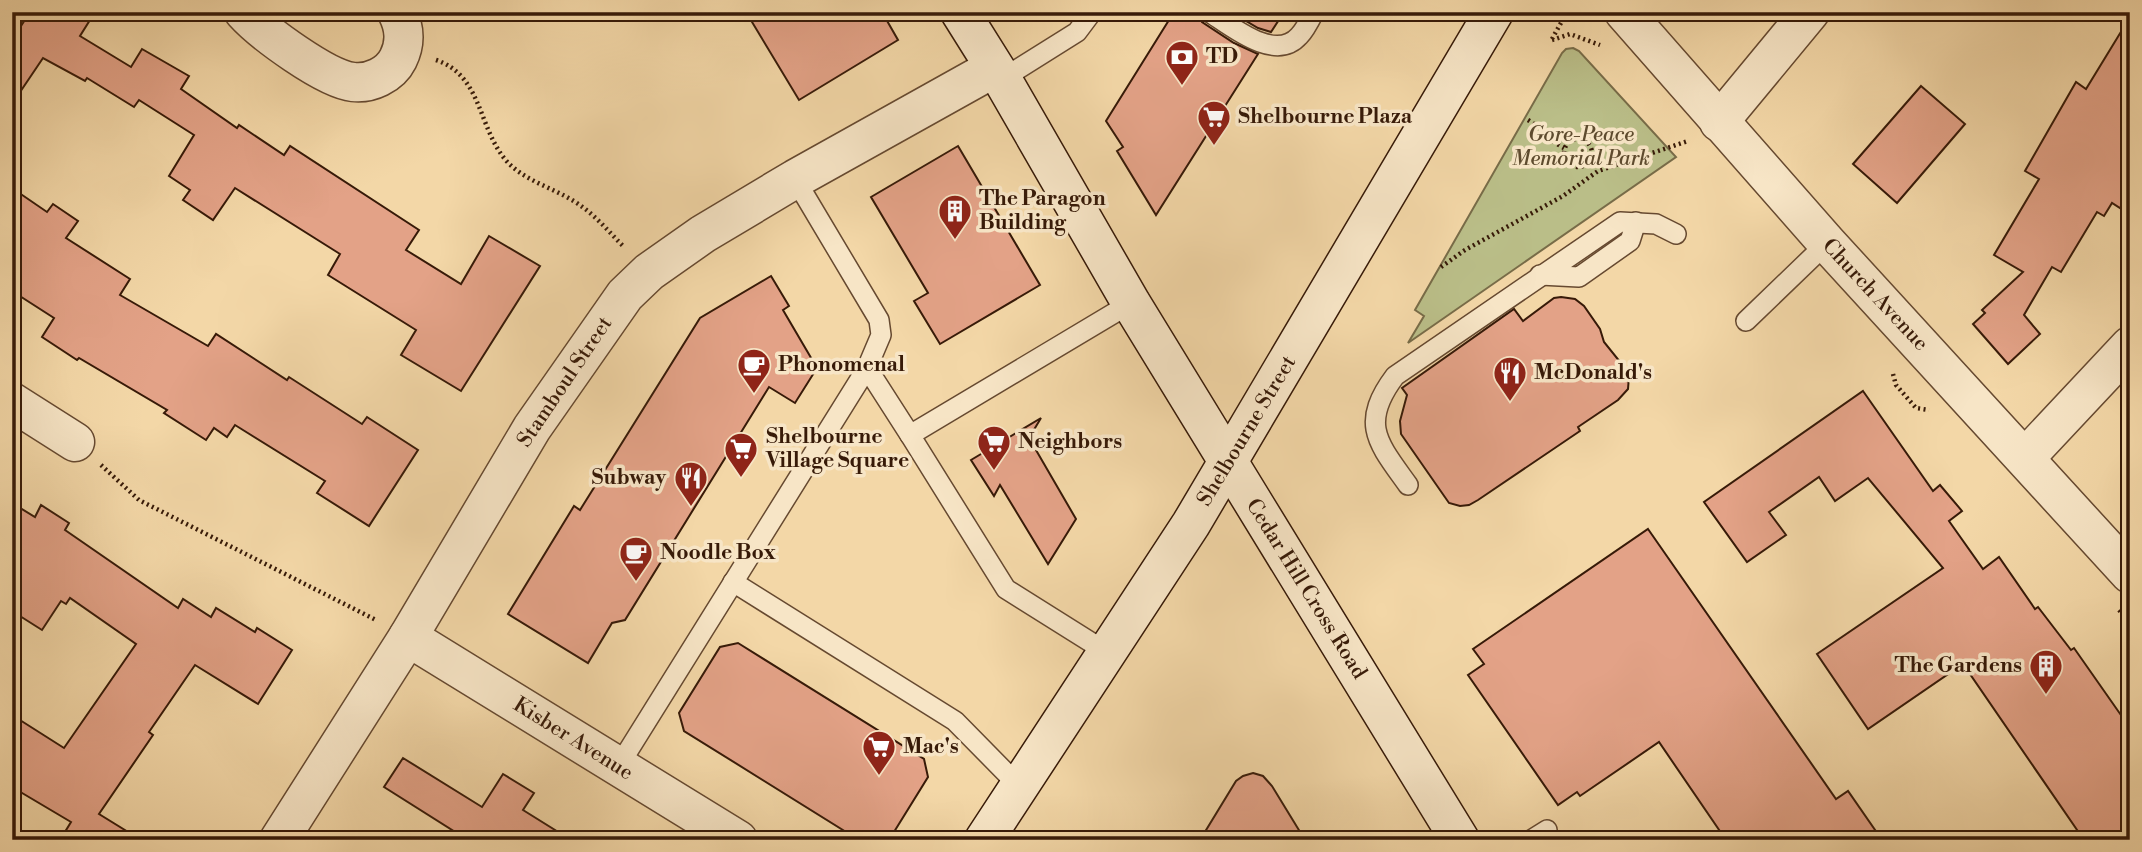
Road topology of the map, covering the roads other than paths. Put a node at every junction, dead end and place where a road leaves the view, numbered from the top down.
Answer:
1 (244, 12) edge
2 (960, 12) edge
3 (1091, 12) edge
4 (1209, 12) edge
5 (1314, 12) edge
6 (1494, 12) edge
7 (1624, 12) edge
8 (1810, 12) edge
9 (399, 31) edge
10 (998, 74) junction
11 (1705, 131) junction
12 (795, 179) junction
13 (1676, 234) dead end
14 (1827, 243) junction
15 (1131, 303) junction
16 (1746, 321) dead end
17 (2130, 346) edge
18 (867, 368) junction
19 (12, 402) edge
20 (910, 435) junction
21 (75, 442) road end
22 (2025, 458) junction
23 (1229, 462) junction
24 (1408, 485) dead end
25 (2130, 574) edge
26 (733, 582) junction
27 (408, 636) junction
28 (1108, 653) junction
29 (618, 767) junction
30 (1019, 786) junction
31 (279, 840) edge
32 (738, 840) edge
33 (984, 840) edge
34 (1460, 840) edge

1 - 9 street
2 - 10 street, Cedar Hill Cross Road
3 - 10 lane
4 - 5 lane
6 - 23 street, Shelbourne Street
7 - 11 street, Church Avenue
8 - 11 street
10 - 12 street, Stamboul Street
10 - 15 street, Cedar Hill Cross Road
11 - 14 street, Church Avenue
12 - 18 lane
12 - 27 street, Stamboul Street
13 - 24 lane
14 - 16 lane
14 - 22 street, Church Avenue
15 - 20 lane
15 - 23 street, Cedar Hill Cross Road
17 - 22 street
18 - 20 lane
18 - 26 lane
19 - 21 street
20 - 28 lane
22 - 25 street, Church Avenue
23 - 28 street, Shelbourne Street
23 - 34 street, Cedar Hill Cross Road
26 - 29 lane
26 - 30 lane
27 - 29 street, Kisber Avenue
27 - 31 street, Stamboul Street
28 - 30 street, Shelbourne Street
29 - 32 street, Kisber Avenue
30 - 33 street, Shelbourne Street

